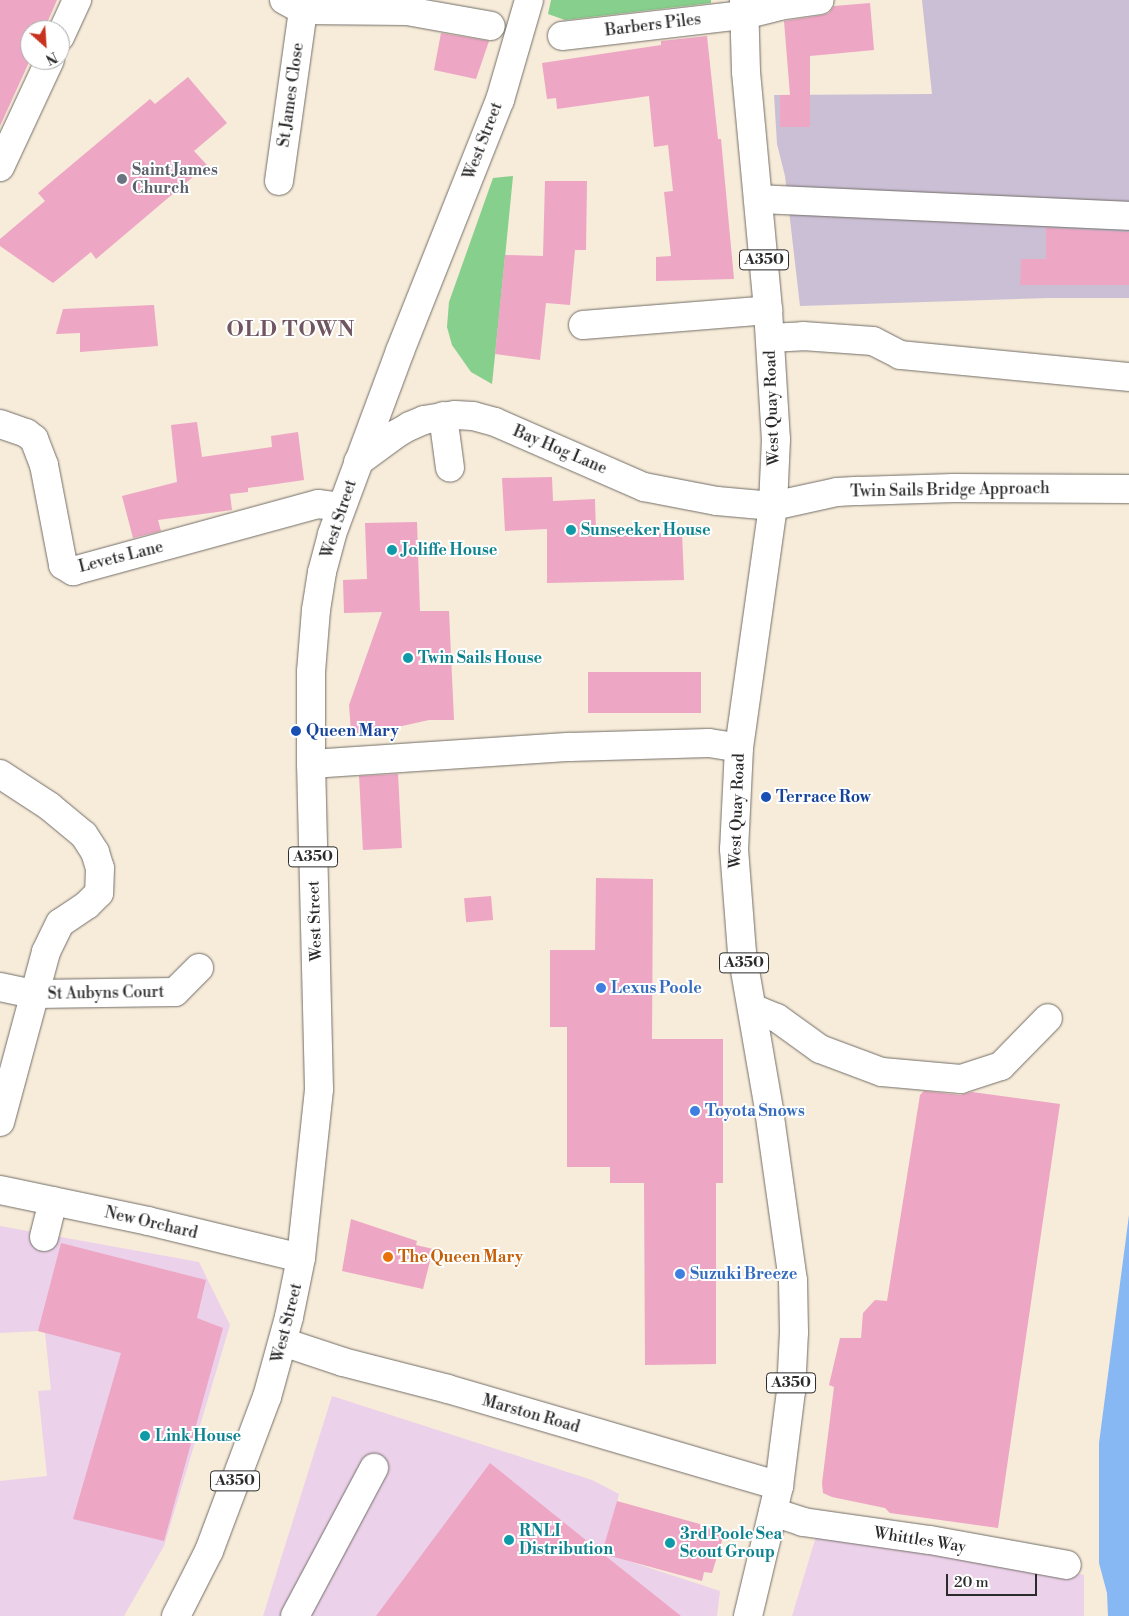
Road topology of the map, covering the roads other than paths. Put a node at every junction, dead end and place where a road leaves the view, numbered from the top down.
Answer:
1 (77, 0) edge
2 (530, 0) edge
3 (820, 0) edge
4 (298, 3) edge
5 (744, 8) edge
6 (68, 20) edge
7 (491, 26) dead end
8 (562, 36) dead end
9 (45, 70) edge
10 (0, 167) edge
11 (279, 181) dead end
12 (758, 199) junction
13 (1129, 216) edge
14 (768, 310) junction
15 (583, 325) dead end
16 (770, 338) junction
17 (1129, 377) edge
18 (443, 416) junction
19 (0, 424) edge
20 (358, 462) junction
21 (450, 468) dead end
22 (1129, 489) edge
23 (773, 506) junction
24 (341, 507) junction
25 (739, 748) junction
26 (311, 764) junction
27 (0, 774) edge
28 (199, 968) dead end
29 (0, 987) edge
30 (34, 994) junction
31 (752, 1008) junction
32 (1048, 1018) dead end
33 (0, 1122) edge
34 (0, 1190) edge
35 (52, 1201) junction
36 (44, 1237) dead end
37 (301, 1258) junction
38 (283, 1342) junction
39 (374, 1468) dead end
40 (779, 1486) junction
41 (773, 1512) junction
42 (1067, 1566) dead end
43 (176, 1616) edge
44 (295, 1616) edge
45 (748, 1616) edge

1 - 6 main road
2 - 20 main road, West Street / A350
3 - 5 main road, Barbers Piles
4 - 7 main road
4 - 11 main road, St James Close
5 - 8 main road, Barbers Piles
5 - 12 main road, West Quay Road / A350
9 - 10 main road
12 - 13 main road
12 - 14 main road, West Quay Road / A350
14 - 15 main road
14 - 16 main road, West Quay Road / A350
16 - 17 main road
16 - 23 main road, West Quay Road / A350
18 - 20 main road, Bay Hog Lane
18 - 21 main road
18 - 23 main road, Bay Hog Lane
19 - 24 main road, Levets Lane
20 - 24 main road, West Street / A350
22 - 23 main road, Twin Sails Bridge Approach
23 - 25 main road, West Quay Road / A350
24 - 26 main road, West Street / A350
25 - 26 main road
25 - 31 main road, West Quay Road / A350
26 - 37 main road, West Street / A350
27 - 30 main road, St Aubyns Court
28 - 30 main road, St Aubyns Court
29 - 30 main road, St Aubyns Court
30 - 33 main road, St Aubyns Court
31 - 32 main road
31 - 40 main road, West Quay Road / A350
34 - 35 main road, New Orchard
35 - 36 main road
35 - 37 main road, New Orchard
37 - 38 main road, West Street / A350
38 - 40 main road, Marston Road
38 - 43 main road, West Street / A350
39 - 44 main road
40 - 41 main road, West Quay Road / A350
41 - 42 main road, Whittles Way
41 - 45 main road, West Quay Road / A350

